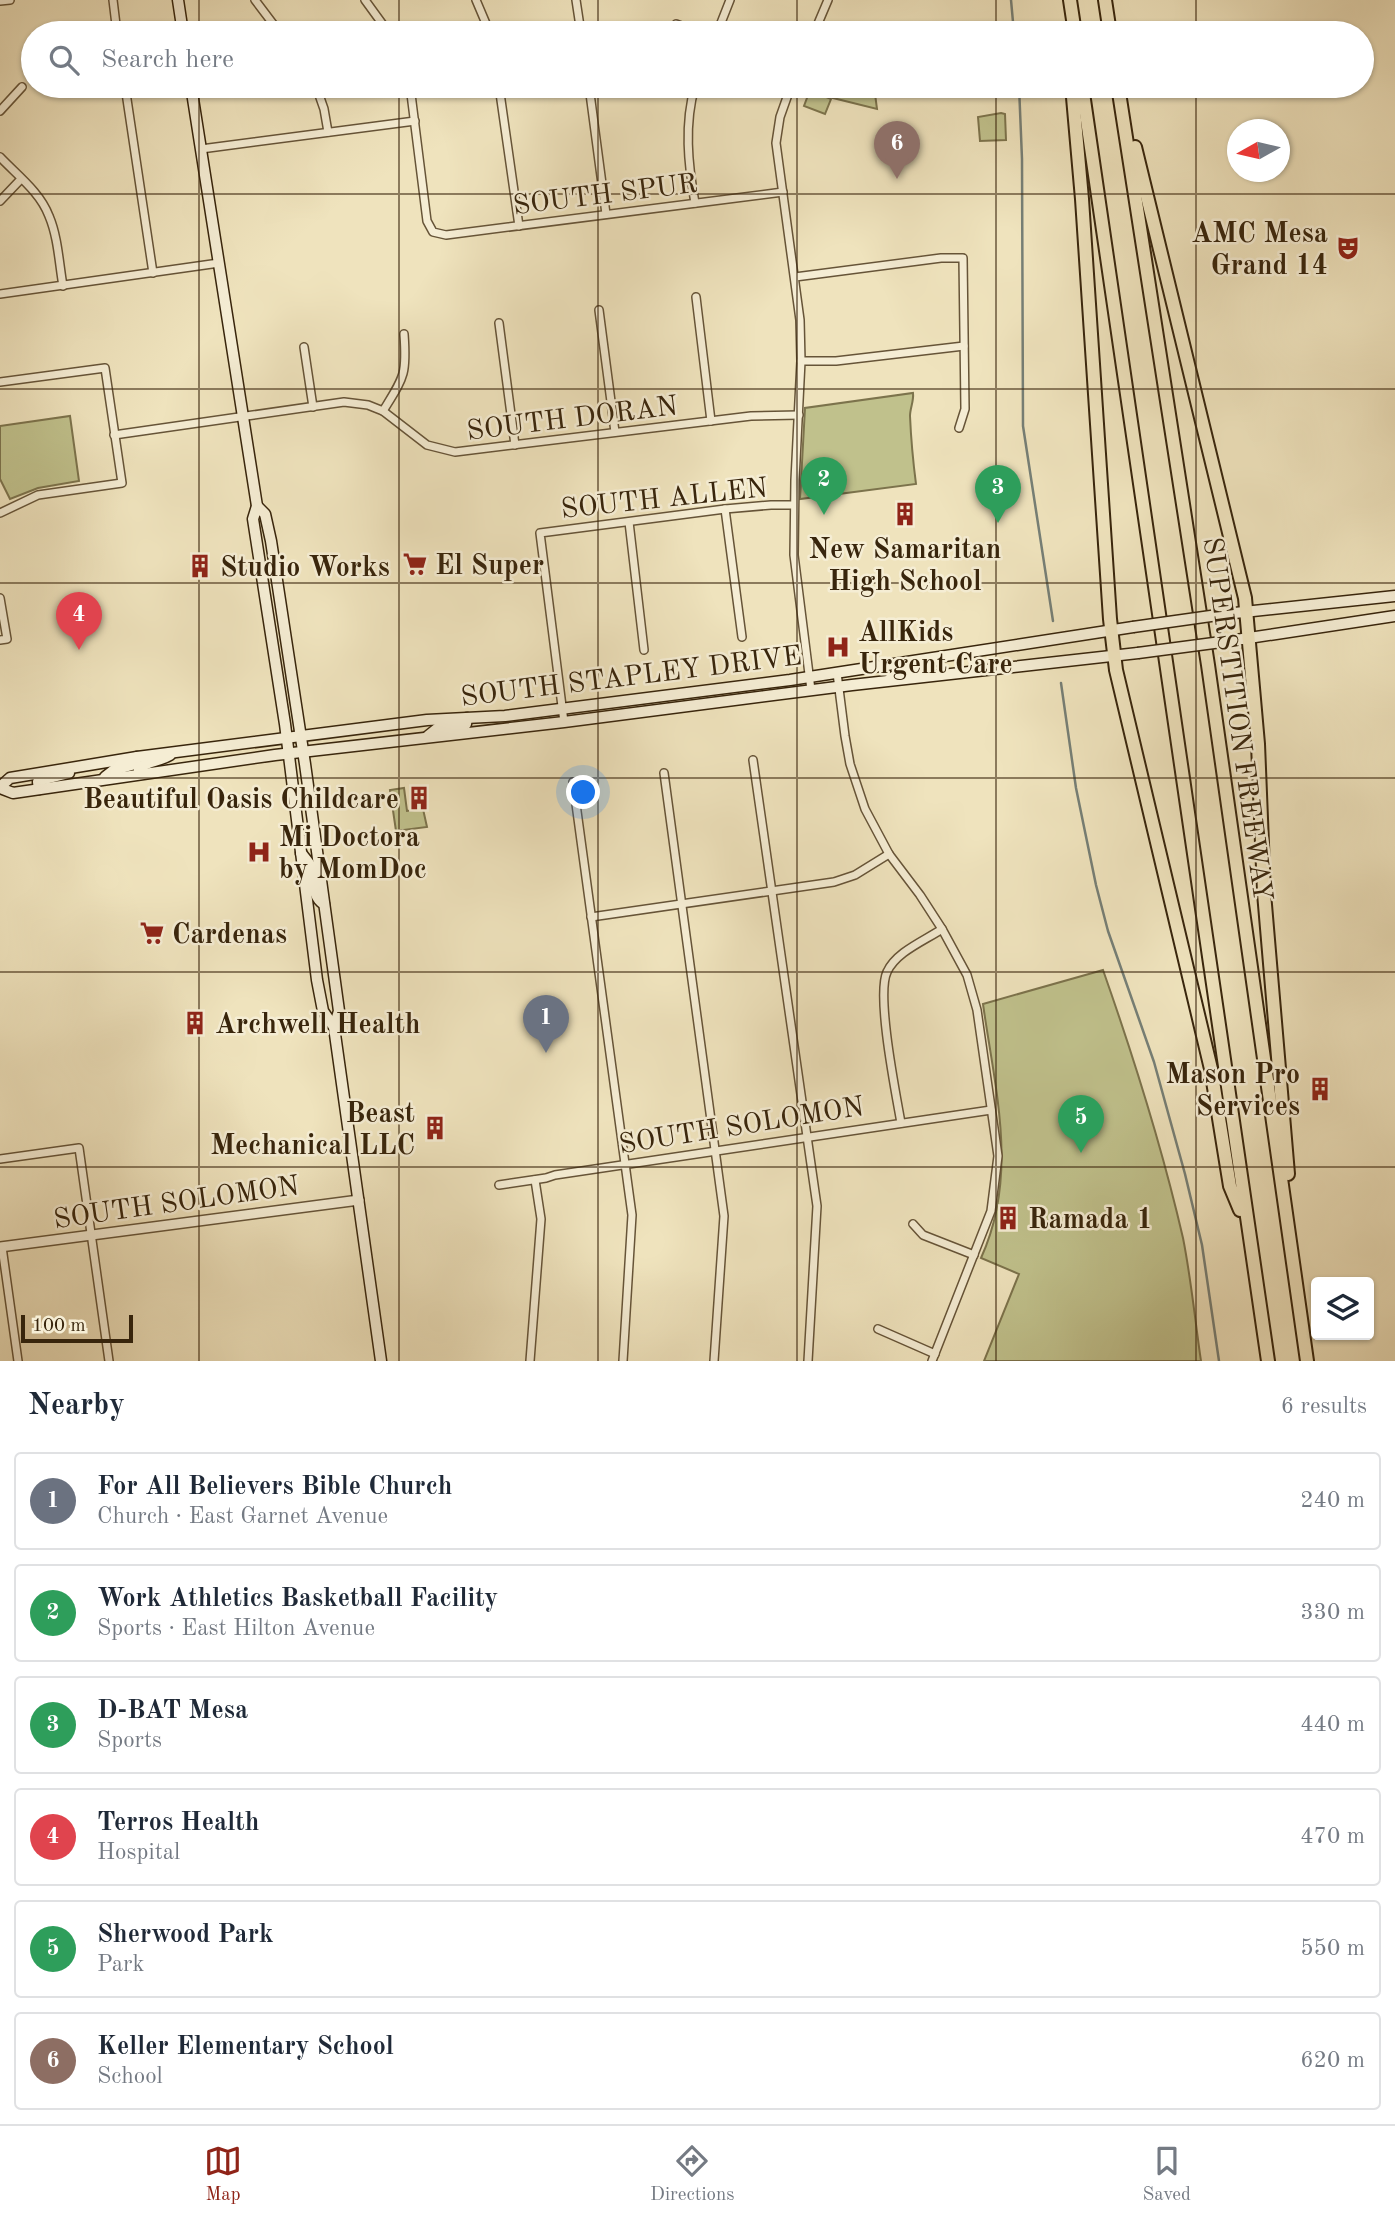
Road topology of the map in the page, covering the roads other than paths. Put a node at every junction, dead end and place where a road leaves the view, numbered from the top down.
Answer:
1 (10, 0) edge
2 (113, 0) edge
3 (178, 0) edge
4 (256, 0) edge
5 (365, 0) edge
6 (476, 0) edge
7 (576, 0) edge
8 (730, 0) edge
9 (828, 0) edge
10 (1064, 0) edge
11 (1070, 0) edge
12 (1105, 0) edge
13 (0, 1) edge
14 (116, 21) edge
15 (181, 21) edge
16 (269, 21) edge
17 (380, 21) edge
18 (485, 21) edge
19 (579, 21) edge
20 (722, 21) edge
21 (819, 21) edge
22 (1066, 21) edge
23 (1073, 21) edge
24 (1108, 21) edge
25 (21, 89) edge
26 (127, 98) edge
27 (193, 98) edge
28 (320, 98) edge
29 (412, 98) edge
30 (501, 98) edge
31 (591, 98) edge
32 (692, 98) edge
33 (787, 98) edge
34 (1073, 98) edge
35 (1084, 98) edge
36 (1121, 98) edge
37 (1122, 98) edge
38 (0, 111) edge
39 (415, 121) junction
40 (328, 132) junction
41 (201, 149) junction
42 (0, 157) edge
43 (21, 179) junction
44 (783, 192) junction
45 (0, 201) edge
46 (695, 203) junction
47 (606, 214) junction
48 (519, 226) junction
49 (219, 263) junction
50 (153, 273) junction
51 (795, 277) junction
52 (63, 286) junction
53 (0, 294) edge
54 (696, 297) dead end
55 (599, 310) dead end
56 (499, 323) dead end
57 (404, 334) dead end
58 (964, 346) junction
59 (304, 347) dead end
60 (801, 361) junction
61 (0, 382) edge
62 (313, 407) junction
63 (383, 411) junction
64 (799, 415) junction
65 (243, 418) junction
66 (711, 421) junction
67 (959, 428) dead end
68 (615, 432) junction
69 (114, 435) junction
70 (515, 445) junction
71 (794, 505) junction
72 (257, 506) junction
73 (725, 509) junction
74 (0, 513) edge
75 (629, 522) junction
76 (257, 540) junction
77 (277, 585) junction
78 (1395, 596) edge
79 (0, 598) edge
80 (1247, 612) junction
81 (1395, 616) edge
82 (1111, 630) junction
83 (742, 637) dead end
84 (1250, 639) junction
85 (0, 640) edge
86 (644, 650) dead end
87 (980, 652) junction
88 (1114, 657) junction
89 (935, 659) junction
90 (837, 673) junction
91 (937, 675) junction
92 (809, 676) junction
93 (888, 681) junction
94 (839, 686) junction
95 (811, 690) junction
96 (562, 709) junction
97 (467, 718) junction
98 (564, 722) junction
99 (300, 737) junction
100 (428, 737) junction
101 (286, 738) junction
102 (303, 752) junction
103 (173, 753) junction
104 (288, 754) junction
105 (137, 757) junction
106 (753, 760) dead end
107 (78, 766) junction
108 (664, 773) dead end
109 (139, 774) junction
110 (103, 779) junction
111 (573, 782) dead end
112 (0, 787) edge
113 (39, 789) junction
114 (301, 852) junction
115 (889, 854) junction
116 (772, 891) junction
117 (324, 904) junction
118 (682, 905) junction
119 (308, 906) junction
120 (592, 917) junction
121 (942, 929) junction
122 (333, 971) junction
123 (334, 1027) junction
124 (991, 1110) junction
125 (901, 1123) junction
126 (807, 1137) junction
127 (717, 1151) junction
128 (0, 1159) edge
129 (626, 1164) junction
130 (535, 1180) junction
131 (499, 1185) dead end
132 (359, 1200) junction
133 (913, 1224) dead end
134 (1248, 1231) junction
135 (92, 1234) junction
136 (1, 1247) edge
137 (974, 1255) junction
138 (878, 1329) dead end
139 (1303, 1335) junction
140 (934, 1358) edge
141 (18, 1361) edge
142 (109, 1361) edge
143 (381, 1361) edge
144 (530, 1361) edge
145 (623, 1361) edge
146 (714, 1361) edge
147 (808, 1361) edge
148 (1268, 1361) edge
149 (1307, 1361) edge

1 - 13 street
2 - 14 street
3 - 15 main road
4 - 16 street
5 - 17 street
6 - 18 street
7 - 19 street
8 - 20 street
9 - 21 street
10 - 22 highway
11 - 23 highway
12 - 24 highway
25 - 38 street
26 - 50 street
27 - 41 main road
28 - 40 street
29 - 39 street
30 - 48 street
31 - 47 street
32 - 46 street
33 - 44 street
34 - 82 highway
35 - 134 highway
36 - 139 highway, SUPERSTITION FREEWAY
37 - 80 highway
39 - 40 street
39 - 48 street, SOUTH SPUR
40 - 41 street
41 - 49 main road
42 - 43 street
43 - 45 street
43 - 52 street
44 - 46 street, SOUTH SPUR
44 - 51 street
46 - 47 street, SOUTH SPUR
47 - 48 street, SOUTH SPUR
49 - 50 street
49 - 65 main road
50 - 52 street
51 - 58 street
51 - 60 street
52 - 53 street
54 - 66 street
55 - 68 street
56 - 70 street
57 - 63 street
58 - 60 street
58 - 67 street
59 - 62 street
60 - 64 street
61 - 69 street
62 - 63 street, SOUTH DORAN
62 - 65 street, SOUTH DORAN
63 - 70 street, SOUTH DORAN
64 - 66 street, SOUTH DORAN
64 - 71 street
65 - 69 street, SOUTH DORAN
65 - 72 main road
66 - 68 street, SOUTH DORAN
68 - 70 street, SOUTH DORAN
69 - 74 street
71 - 73 street, SOUTH ALLEN
71 - 92 street
72 - 76 main road
72 - 77 main road
73 - 75 street, SOUTH ALLEN
73 - 83 street
75 - 86 street
75 - 96 street, SOUTH ALLEN
76 - 77 main road
76 - 101 main road
77 - 99 main road
78 - 80 main road, SOUTH STAPLEY DRIVE
79 - 85 street
80 - 82 main road, SOUTH STAPLEY DRIVE, bridge
80 - 84 highway
81 - 84 main road, SOUTH STAPLEY DRIVE
82 - 87 main road, SOUTH STAPLEY DRIVE
82 - 88 highway
84 - 88 main road, SOUTH STAPLEY DRIVE, bridge
84 - 139 highway
87 - 89 main road, SOUTH STAPLEY DRIVE
87 - 91 main road
88 - 91 main road, SOUTH STAPLEY DRIVE
88 - 134 highway
89 - 90 main road, SOUTH STAPLEY DRIVE
89 - 93 main road
90 - 92 main road, SOUTH STAPLEY DRIVE
90 - 94 street
91 - 93 main road, SOUTH STAPLEY DRIVE
92 - 95 street
92 - 96 main road, SOUTH STAPLEY DRIVE
93 - 94 main road, SOUTH STAPLEY DRIVE
94 - 95 main road, SOUTH STAPLEY DRIVE
94 - 115 street
95 - 98 main road, SOUTH STAPLEY DRIVE
96 - 97 main road, SOUTH STAPLEY DRIVE
96 - 98 street
97 - 99 main road, SOUTH STAPLEY DRIVE
97 - 100 main road
98 - 100 main road, SOUTH STAPLEY DRIVE
99 - 101 main road, SOUTH STAPLEY DRIVE
99 - 102 main road
100 - 102 main road, SOUTH STAPLEY DRIVE
101 - 103 main road, SOUTH STAPLEY DRIVE
101 - 104 main road
102 - 104 main road, SOUTH STAPLEY DRIVE
102 - 117 main road
103 - 105 main road, SOUTH STAPLEY DRIVE
103 - 109 main road
104 - 109 main road, SOUTH STAPLEY DRIVE
104 - 114 main road
105 - 107 main road, SOUTH STAPLEY DRIVE
105 - 110 main road
106 - 116 street
107 - 112 main road, SOUTH STAPLEY DRIVE
107 - 113 main road
108 - 118 street
109 - 110 main road, SOUTH STAPLEY DRIVE
110 - 113 main road, SOUTH STAPLEY DRIVE
111 - 120 street
112 - 113 main road, SOUTH STAPLEY DRIVE
114 - 117 main road
114 - 119 main road
115 - 116 street
115 - 121 street
116 - 118 street
116 - 126 street
117 - 122 main road
118 - 120 street
118 - 127 street
119 - 122 main road
119 - 123 main road
120 - 129 street
121 - 124 street
121 - 125 street
122 - 123 main road
123 - 132 main road
124 - 125 street, SOUTH SOLOMON
124 - 137 street
125 - 126 street, SOUTH SOLOMON
126 - 127 street, SOUTH SOLOMON
126 - 147 street
127 - 129 street, SOUTH SOLOMON
127 - 146 street
128 - 135 street
129 - 130 street, SOUTH SOLOMON
129 - 145 street
130 - 131 street, SOUTH SOLOMON
130 - 144 street
132 - 135 street, SOUTH SOLOMON
132 - 143 main road
133 - 137 street
134 - 148 highway
135 - 136 street, SOUTH SOLOMON
135 - 142 street
136 - 141 street
137 - 140 street
138 - 140 street
139 - 149 highway, SUPERSTITION FREEWAY

